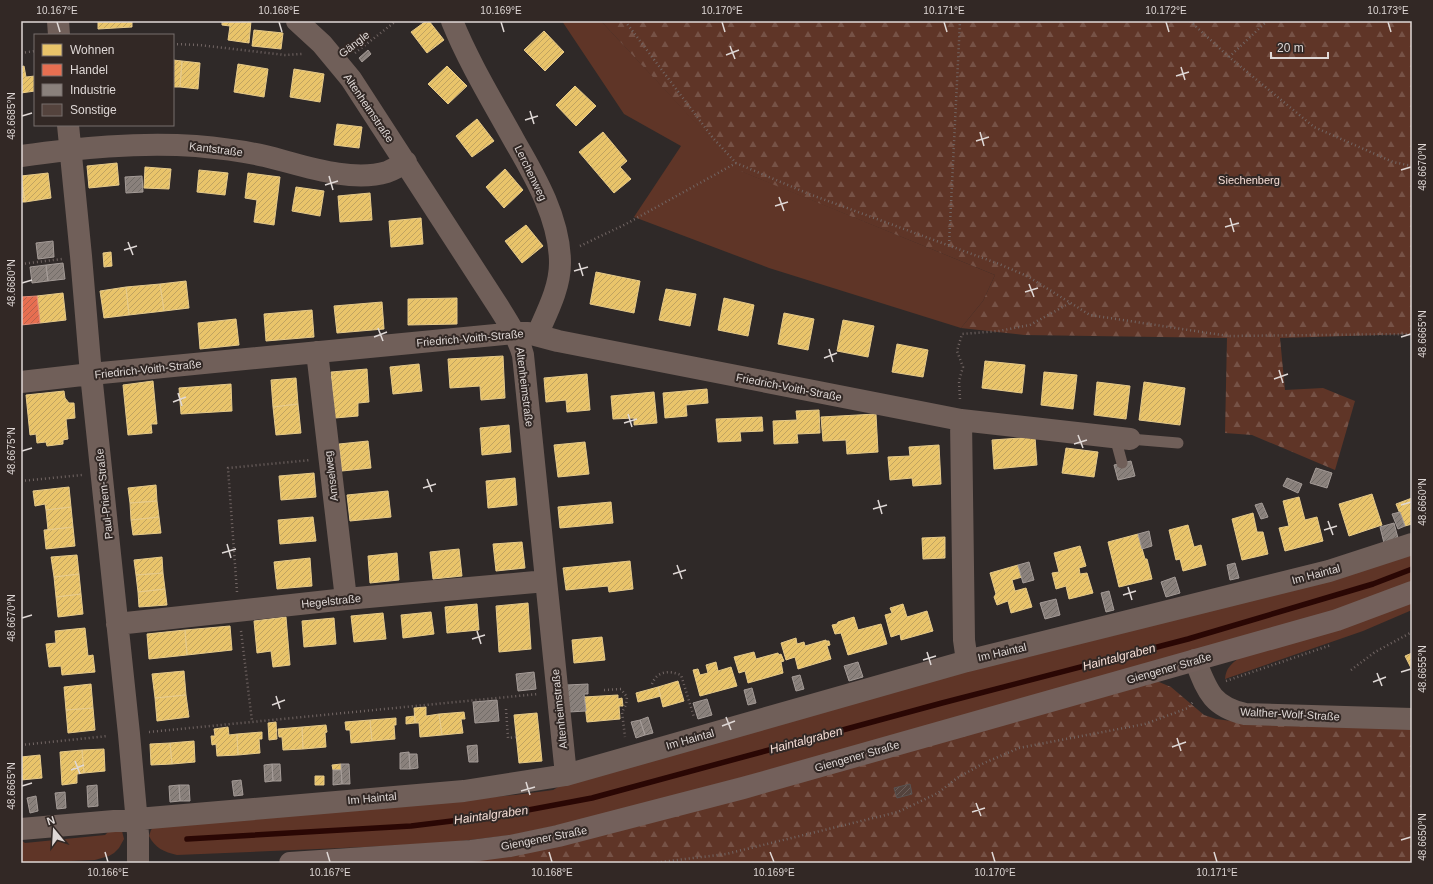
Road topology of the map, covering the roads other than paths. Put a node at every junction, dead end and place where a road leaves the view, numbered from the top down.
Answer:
1 (58, 21) edge
2 (297, 21) edge
3 (452, 21) edge
4 (59, 34) edge
5 (68, 126) edge
6 (70, 150) junction
7 (21, 156) edge
8 (406, 162) junction
9 (514, 333) junction
10 (537, 335) junction
11 (317, 352) junction
12 (91, 374) junction
13 (21, 382) edge
14 (961, 420) junction
15 (1123, 438) junction
16 (1178, 443) dead end
17 (1122, 463) dead end
18 (1412, 544) edge
19 (546, 581) junction
20 (1412, 592) edge
21 (346, 599) junction
22 (117, 624) junction
23 (1195, 660) junction
24 (967, 661) junction
25 (1412, 719) edge
26 (566, 775) junction
27 (137, 819) junction
28 (21, 829) edge
29 (138, 863) edge
30 (290, 863) edge

1 - 4 street
2 - 8 street, Altenheimstraße
3 - 10 street, Lerchenweg
5 - 6 street, Paul-Priem-Straße
6 - 7 street, Kantstraße
6 - 8 street, Kantstraße
6 - 12 street, Paul-Priem-Straße
8 - 9 street, Altenheimstraße
9 - 10 street, Friedrich-Voith-Straße
9 - 11 street, Friedrich-Voith-Straße
9 - 19 street, Altenheimstraße
10 - 14 street, Friedrich-Voith-Straße
11 - 12 street, Friedrich-Voith-Straße
11 - 21 street, Amselweg
12 - 13 street, Friedrich-Voith-Straße
12 - 22 street, Paul-Priem-Straße
14 - 15 street, Friedrich-Voith-Straße
14 - 24 street
15 - 16 lane
15 - 17 lane
18 - 24 street, Im Haintal
19 - 21 street, Hegelstraße
19 - 26 street, Altenheimstraße
20 - 23 main road, Giengener Straße
21 - 22 street, Hegelstraße
22 - 27 street, Paul-Priem-Straße
23 - 25 street, Walther-Wolf-Straße
23 - 30 main road, Giengener Straße
24 - 26 street, Im Haintal
26 - 27 street, Im Haintal
27 - 28 street, Im Haintal
27 - 29 street, Paul-Priem-Straße

